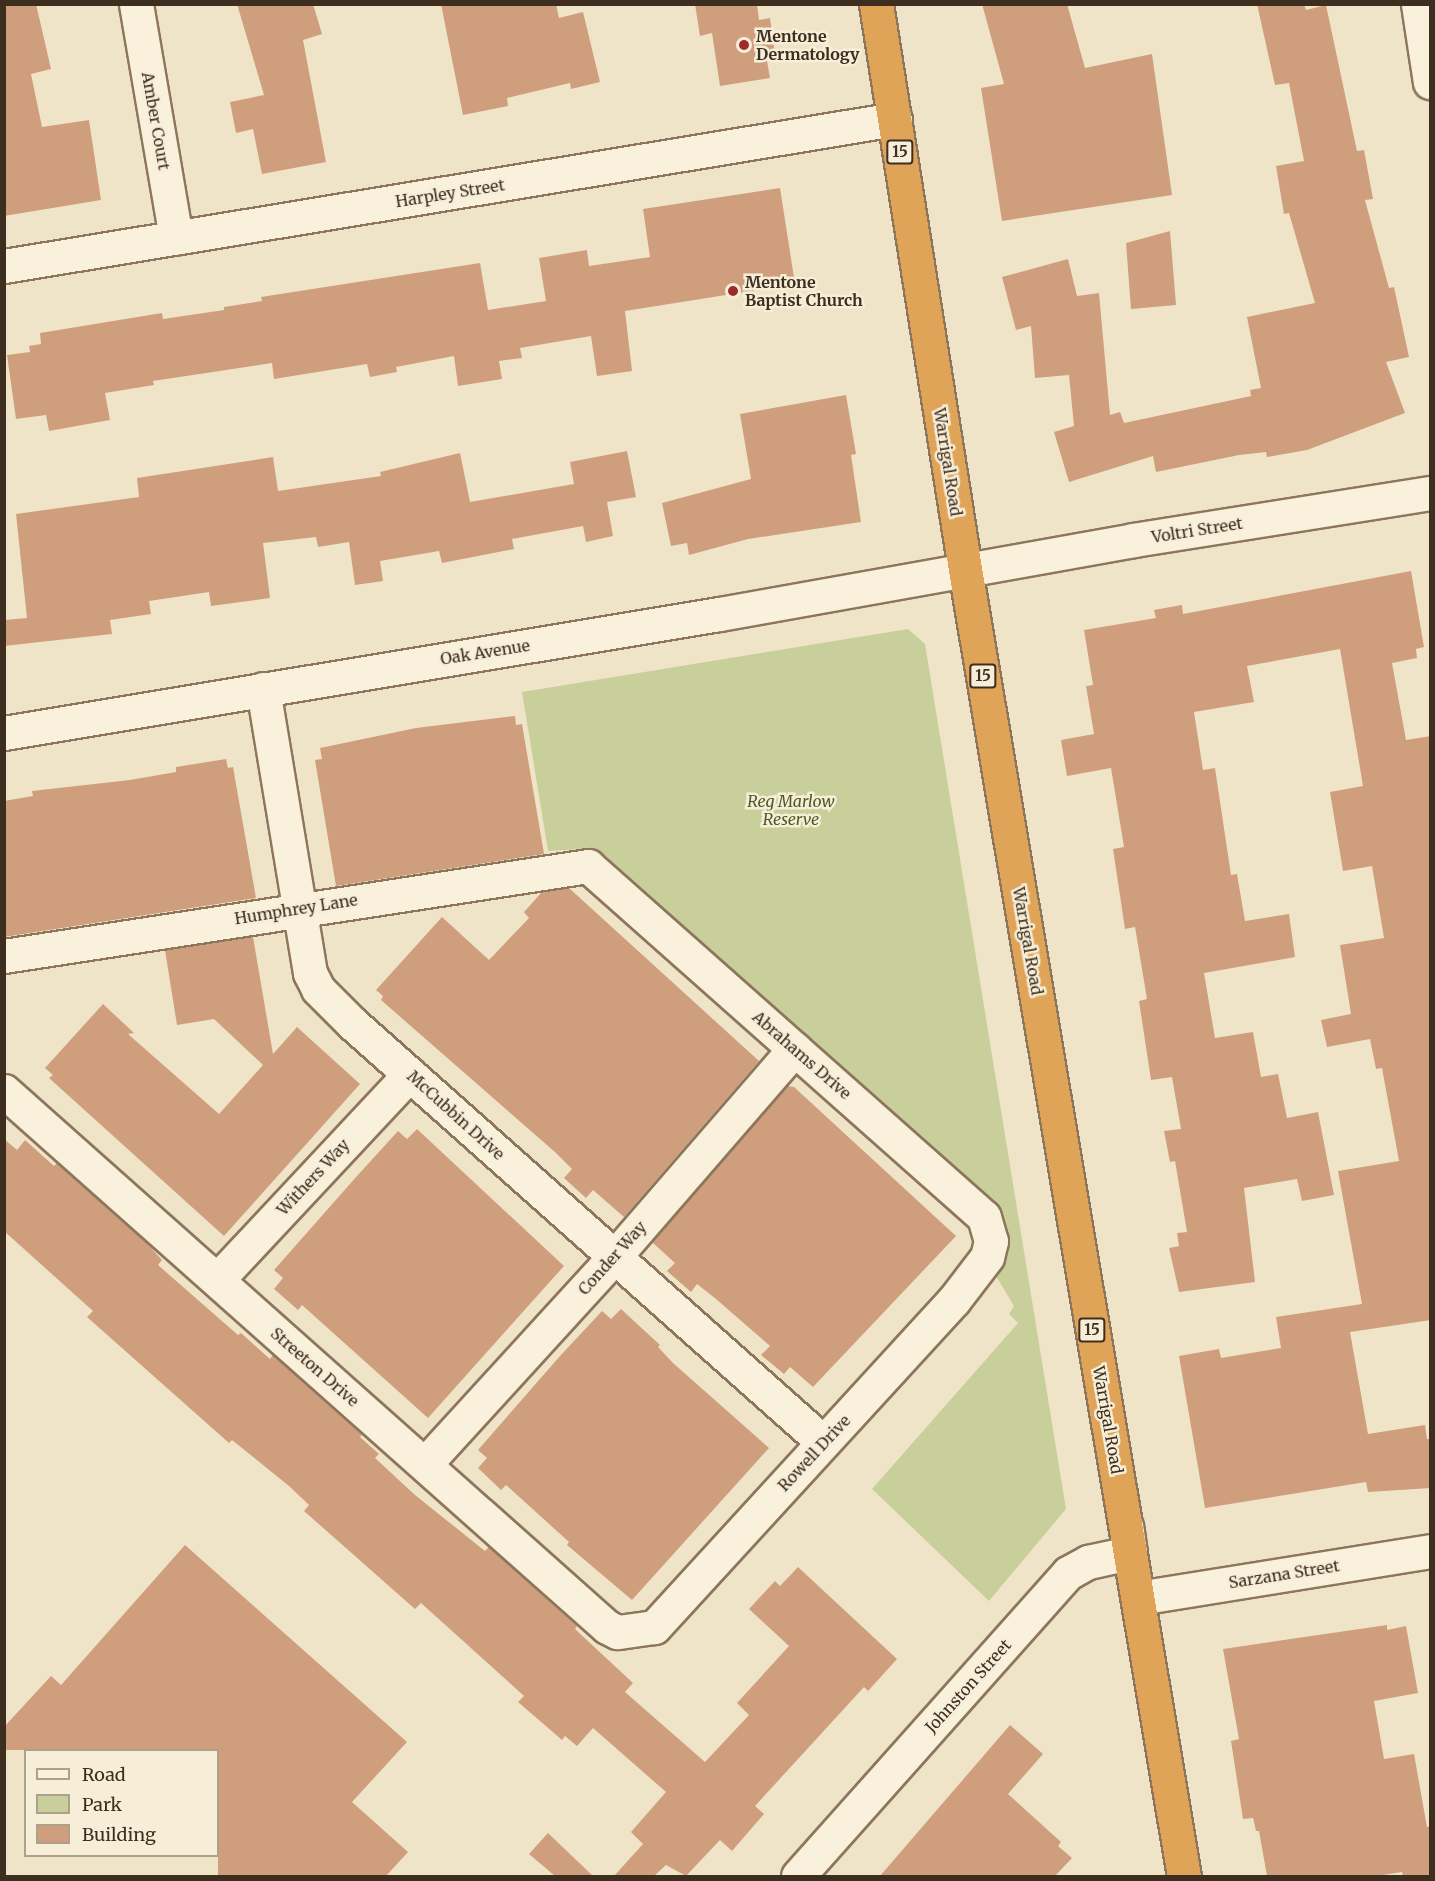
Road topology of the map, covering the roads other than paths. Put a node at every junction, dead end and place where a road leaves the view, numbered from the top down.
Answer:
1 (136, 4) edge
2 (876, 4) edge
3 (1418, 4) edge
4 (1431, 82) edge
5 (895, 120) junction
6 (176, 238) junction
7 (4, 266) edge
8 (1431, 493) edge
9 (964, 569) junction
10 (263, 689) junction
11 (4, 734) edge
12 (588, 866) joint
13 (299, 908) junction
14 (4, 956) edge
15 (794, 1049) junction
16 (410, 1074) junction
17 (4, 1091) edge
18 (615, 1256) junction
19 (987, 1257) joint
20 (217, 1280) junction
21 (823, 1442) junction
22 (425, 1464) junction
23 (1124, 1514) junction
24 (1431, 1551) edge
25 (1138, 1598) junction
26 (629, 1633) joint
27 (798, 1876) edge
28 (1184, 1876) edge

1 - 6 street, Amber Court
2 - 5 highway, Warrigal Road / 15
3 - 4 street
5 - 6 street, Harpley Street
5 - 9 highway, Warrigal Road / 15
6 - 7 street, Harpley Street
8 - 9 street, Voltri Street
9 - 10 street, Oak Avenue
9 - 23 highway, Warrigal Road / 15
10 - 11 street, Oak Avenue
10 - 13 street, McCubbin Drive
12 - 13 street, Humphrey Lane
12 - 15 street, Abrahams Drive
13 - 14 street, Humphrey Lane
13 - 16 street, McCubbin Drive
15 - 18 street, Conder Way
15 - 19 street, Abrahams Drive
16 - 18 street, McCubbin Drive
16 - 20 street, Withers Way
17 - 20 street, Streeton Drive
18 - 21 street, McCubbin Drive
18 - 22 street, Conder Way
19 - 21 street, Rowell Drive
20 - 22 street, Streeton Drive
21 - 26 street, Rowell Drive
22 - 26 street, Streeton Drive
23 - 25 highway, Warrigal Road / 15
23 - 27 street, Johnston Street
24 - 25 street, Sarzana Street
25 - 28 highway, Warrigal Road / 15

